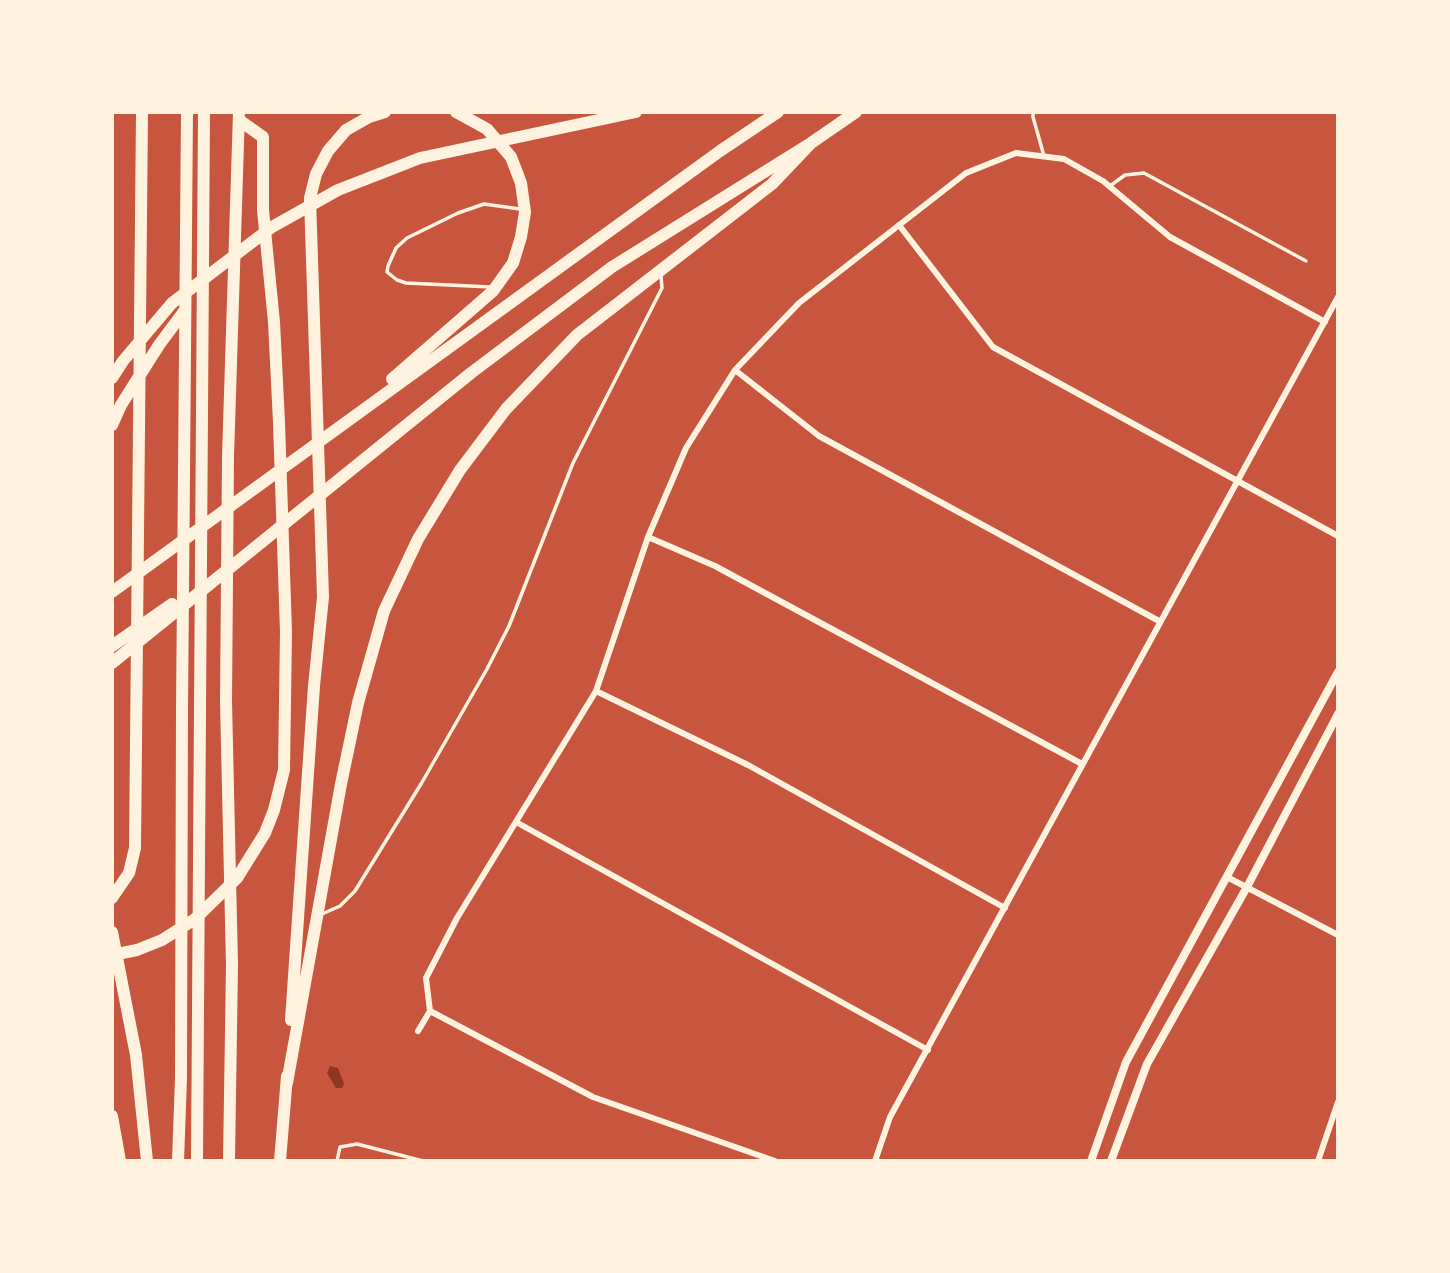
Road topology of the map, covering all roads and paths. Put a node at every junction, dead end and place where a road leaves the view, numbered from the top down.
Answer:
1 (142, 112) edge
2 (187, 112) edge
3 (204, 112) edge
4 (385, 112) edge
5 (456, 112) edge
6 (636, 112) edge
7 (778, 112) edge
8 (856, 112) edge
9 (1033, 112) edge
10 (239, 116) edge
11 (811, 142) junction
12 (1044, 156) junction
13 (1109, 186) junction
14 (525, 209) junction
15 (899, 225) junction
16 (1306, 261) dead end
17 (660, 271) junction
18 (210, 276) junction
19 (496, 288) junction
20 (1338, 297) edge
21 (1325, 322) junction
22 (735, 370) junction
23 (112, 378) edge
24 (112, 425) edge
25 (331, 432) junction
26 (1238, 480) junction
27 (1338, 536) edge
28 (648, 537) junction
29 (260, 542) junction
30 (112, 592) edge
31 (1159, 621) junction
32 (112, 646) edge
33 (112, 663) edge
34 (1338, 672) edge
35 (596, 691) junction
36 (1338, 714) edge
37 (1082, 764) junction
38 (516, 822) junction
39 (1227, 877) junction
40 (1247, 887) junction
41 (112, 898) edge
42 (1005, 908) junction
43 (317, 916) junction
44 (112, 932) edge
45 (1338, 935) edge
46 (112, 955) edge
47 (430, 1011) junction
48 (418, 1031) dead end
49 (928, 1050) junction
50 (287, 1083) junction
51 (1338, 1102) edge
52 (112, 1116) edge
53 (120, 1161) edge
54 (147, 1161) edge
55 (178, 1161) edge
56 (197, 1161) edge
57 (229, 1161) edge
58 (280, 1161) edge
59 (337, 1161) edge
60 (423, 1161) edge
61 (775, 1161) edge
62 (876, 1161) edge
63 (1091, 1161) edge
64 (1111, 1161) edge
65 (1318, 1161) edge

1 - 41 highway
2 - 55 highway
3 - 56 highway
4 - 50 highway
5 - 14 highway
6 - 18 highway
7 - 25 highway
8 - 11 highway
9 - 12 lane
10 - 46 highway
10 - 57 highway
11 - 17 highway
11 - 29 highway
12 - 13 street
12 - 15 street
13 - 16 lane
13 - 21 street
14 - 19 highway
14 - 19 lane
15 - 22 street
15 - 26 street
17 - 43 lane
17 - 43 highway
18 - 23 highway
18 - 24 highway
19 - 25 highway
20 - 21 street
21 - 26 street
22 - 28 street
22 - 31 street
25 - 30 highway
26 - 27 street
26 - 31 street
28 - 35 street
28 - 37 street
29 - 32 highway
29 - 33 highway
31 - 37 street
34 - 39 street
35 - 38 street
35 - 42 street
36 - 40 street
37 - 42 street
38 - 47 street
38 - 49 street
39 - 40 street
39 - 63 street
40 - 45 street
40 - 64 street
42 - 49 street
43 - 50 highway
44 - 54 highway
47 - 48 street
47 - 61 street
49 - 62 street
50 - 58 highway
51 - 65 street
52 - 53 highway
59 - 60 lane

